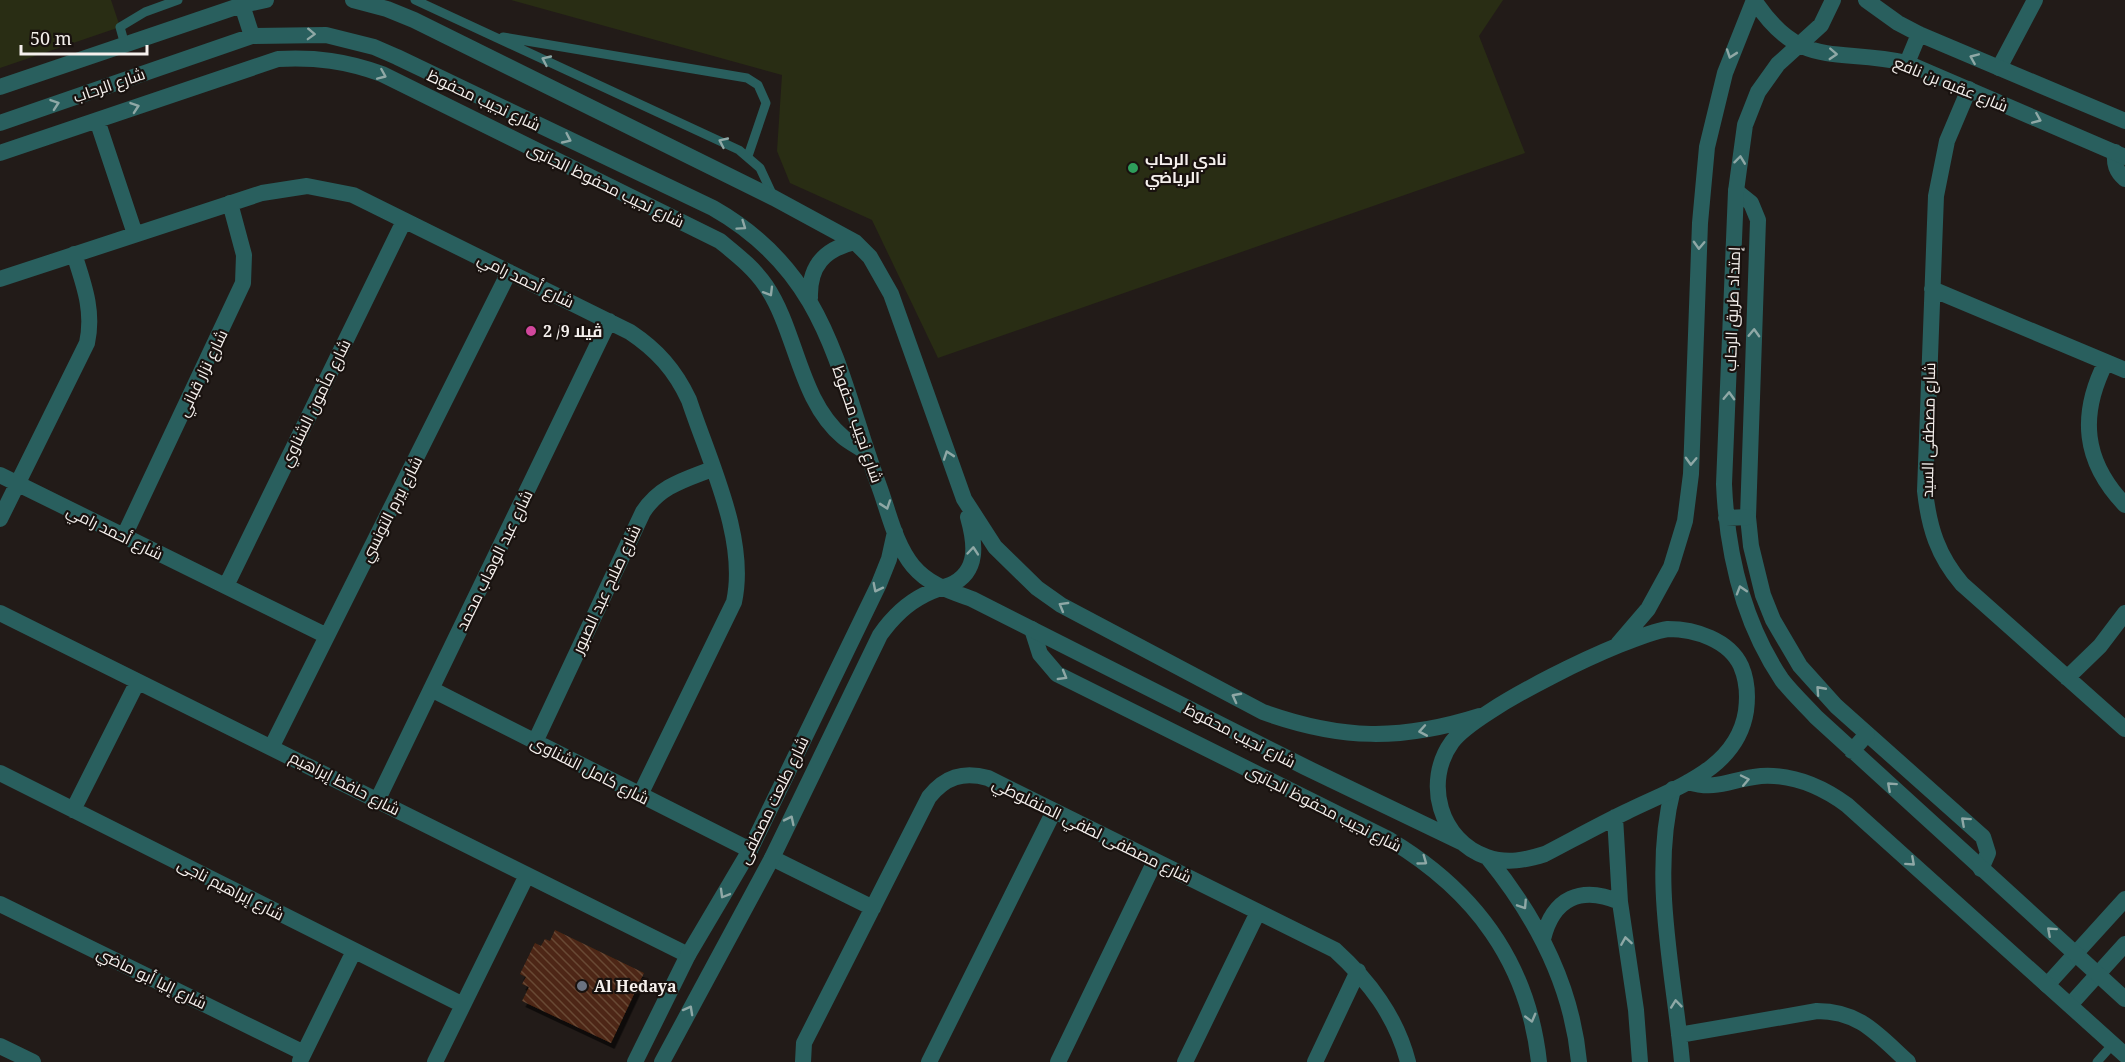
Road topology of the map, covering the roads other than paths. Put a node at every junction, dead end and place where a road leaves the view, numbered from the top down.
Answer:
1 (178, 0) edge
2 (266, 0) edge
3 (353, 0) edge
4 (413, 0) edge
5 (1754, 0) edge
6 (1833, 0) edge
7 (1866, 0) edge
8 (2035, 0) edge
9 (242, 5) junction
10 (414, 20) junction
11 (1919, 34) junction
12 (492, 35) junction
13 (252, 36) junction
14 (125, 45) junction
15 (1799, 46) junction
16 (1906, 63) junction
17 (1999, 68) junction
18 (0, 87) edge
19 (1969, 89) junction
20 (2124, 119) edge
21 (97, 120) junction
22 (0, 123) edge
23 (0, 153) edge
24 (2120, 155) edge
25 (748, 156) junction
26 (2125, 179) edge
27 (1736, 191) junction
28 (774, 198) junction
29 (230, 203) junction
30 (404, 220) junction
31 (135, 234) junction
32 (855, 242) junction
33 (74, 254) junction
34 (509, 272) junction
35 (0, 279) edge
36 (1932, 290) junction
37 (810, 298) junction
38 (609, 321) junction
39 (2106, 362) junction
40 (2125, 370) edge
41 (866, 452) junction
42 (712, 470) junction
43 (0, 475) edge
44 (17, 483) junction
45 (964, 499) junction
46 (2125, 505) edge
47 (1749, 517) junction
48 (1726, 518) junction
49 (0, 519) edge
50 (895, 532) junction
51 (124, 536) junction
52 (226, 586) junction
53 (941, 588) junction
54 (0, 613) edge
55 (2125, 613) edge
56 (1032, 629) junction
57 (327, 636) junction
58 (1762, 644) junction
59 (1617, 645) junction
60 (1736, 656) junction
61 (2067, 678) junction
62 (137, 683) junction
63 (431, 689) junction
64 (1480, 716) junction
65 (2125, 729) edge
66 (1867, 734) junction
67 (534, 742) junction
68 (272, 746) junction
69 (1852, 751) junction
70 (0, 773) edge
71 (1680, 785) junction
72 (640, 795) junction
73 (378, 800) junction
74 (73, 810) junction
75 (1054, 811) junction
76 (1615, 817) junction
77 (1461, 842) junction
78 (750, 850) junction
79 (772, 858) junction
80 (1488, 858) junction
81 (1155, 861) junction
82 (1982, 869) junction
83 (527, 874) junction
84 (2125, 899) edge
85 (1620, 902) junction
86 (0, 904) edge
87 (873, 908) junction
88 (1258, 912) junction
89 (1543, 939) junction
90 (2125, 944) edge
91 (354, 951) junction
92 (2075, 954) junction
93 (688, 955) junction
94 (1358, 971) junction
95 (2098, 974) junction
96 (2047, 985) junction
97 (2125, 999) edge
98 (463, 1005) junction
99 (2070, 1005) junction
100 (1680, 1035) junction
101 (0, 1046) edge
102 (2119, 1049) edge
103 (302, 1057) edge
104 (33, 1062) edge
105 (435, 1062) edge
106 (635, 1062) edge
107 (662, 1062) edge
108 (803, 1062) edge
109 (929, 1062) edge
110 (1058, 1062) edge
111 (1185, 1062) edge
112 (1315, 1062) edge
113 (1408, 1062) edge
114 (1539, 1062) edge
115 (1579, 1062) edge
116 (1640, 1062) edge
117 (1682, 1062) edge
118 (1908, 1062) edge
119 (2097, 1062) edge

1 - 14 lane
2 - 9 street
3 - 10 street, شارع نجيب محفوظ
4 - 10 lane
4 - 12 lane
5 - 15 street, شارع عقبه بن نافع
5 -> 59 street
6 - 15 street, إمتداد طريق الرحاب
7 - 11 street, شارع عقبه بن نافع
8 - 17 street
9 - 13 street
9 - 14 street, شارع الرحاب
10 - 28 street, شارع نجيب محفوظ
11 - 16 street
17 -> 11 street, شارع عقبه بن نافع
25 -> 12 lane
12 - 25 lane
22 -> 13 street, شارع الرحاب
13 -> 37 street, شارع نجيب محفوظ
14 - 18 street, شارع الرحاب
15 -> 16 street, شارع عقبه بن نافع
27 -> 15 street, إمتداد طريق الرحاب
16 - 19 street, شارع عقبه بن نافع
17 - 20 street, شارع عقبه بن نافع
19 -> 24 street, شارع عقبه بن نافع
19 - 36 street, شارع مصطفى السيد
21 - 23 street, شارع نجيب محفوظ الجانبى
21 - 31 street
21 -> 41 street, شارع نجيب محفوظ الجانبى
24 - 26 street
25 - 28 lane
47 -> 27 street
48 -> 27 street, إمتداد طريق الرحاب
28 - 32 street, شارع نجيب محفوظ
29 - 30 street, شارع أحمد رامي
29 - 31 street, شارع أحمد رامي
29 - 51 street, شارع نزار قباني
30 - 34 street, شارع أحمد رامي
30 - 52 street, شارع مأمون الشناوي
31 - 33 street, شارع أحمد رامي
32 - 37 street
45 -> 32 street, شارع نجيب محفوظ
33 - 35 street, شارع أحمد رامي
33 - 44 street
34 - 38 street, شارع أحمد رامي
34 - 57 street, شارع بيرم التونسي
36 - 39 street
36 - 61 street, شارع مصطفى السيد
37 - 41 street, شارع نجيب محفوظ
38 - 42 street, شارع أحمد رامي
38 - 63 street, شارع عبد الوهاب محمد
39 - 40 street
39 - 46 street
41 -> 50 street, شارع نجيب محفوظ
42 - 67 street, شارع صلاح عبد الصبور
42 - 72 street, شارع أحمد رامي
43 - 44 street, شارع أحمد رامي
44 - 49 street
44 - 51 street, شارع أحمد رامي
53 -> 45 street, شارع طلعت مصطفى
64 -> 45 street, شارع نجيب محفوظ
47 - 48 street
66 -> 47 street
58 -> 48 street, إمتداد طريق الرحاب
50 - 53 street, شارع نجيب محفوظ
50 -> 78 street, شارع طلعت مصطفى
51 - 52 street, شارع أحمد رامي
52 - 57 street, شارع أحمد رامي
53 - 56 street, شارع نجيب محفوظ
79 -> 53 street, شارع طلعت مصطفى
54 - 62 street, شارع حافظ إبراهيم
55 - 61 street
56 - 77 street, شارع نجيب محفوظ
56 -> 114 street, شارع نجيب محفوظ الجانبى
57 - 68 street, شارع بيرم التونسي
58 - 60 street
58 - 69 street, إمتداد طريق الرحاب
59 - 60 street
59 - 64 street
60 - 71 street
61 - 65 street, شارع مصطفى السيد
62 - 68 street, شارع حافظ إبراهيم
62 - 74 street
63 - 67 street, شارع كامل الشناوى
63 - 73 street, شارع عبد الوهاب محمد
64 - 77 street
66 - 69 street
82 -> 66 street
67 - 72 street, شارع كامل الشناوى
68 - 73 street, شارع حافظ إبراهيم
82 -> 69 street, إمتداد طريق الرحاب
70 - 74 street, شارع إبراهيم ناجى
71 - 76 street
71 -> 96 street
100 -> 71 street
72 - 78 street, شارع كامل الشناوى
73 - 83 street, شارع حافظ إبراهيم
74 - 91 street, شارع إبراهيم ناجى
75 - 81 street, شارع مصطفى لطفي المنفلوطي
75 - 87 street, شارع مصطفى لطفي المنفلوطي
75 - 109 street
76 - 80 street
76 - 85 street
77 - 80 street, شارع نجيب محفوظ
78 -> 93 street, شارع طلعت مصطفى
79 - 87 street
107 -> 79 street, شارع طلعت مصطفى
80 -> 89 street
81 - 88 street, شارع مصطفى لطفي المنفلوطي
81 - 110 street
92 -> 82 street, إمتداد طريق الرحاب
83 - 93 street, شارع حافظ إبراهيم
83 - 98 street
84 - 92 street
85 - 89 street
116 -> 85 street
86 - 103 street, شارع إليا أبو ماضي
87 - 108 street, شارع مصطفى لطفي المنفلوطي
88 - 94 street, شارع مصطفى لطفي المنفلوطي
88 - 111 street
89 - 115 street
90 - 95 street
91 - 98 street, شارع إبراهيم ناجى
91 - 103 street
92 - 95 street, إمتداد طريق الرحاب
92 - 96 street
93 - 106 street, شارع طلعت مصطفى
94 - 112 street
94 - 113 street, شارع مصطفى لطفي المنفلوطي
95 - 97 street, إمتداد طريق الرحاب
95 - 99 street
96 - 99 street
98 - 105 street
99 - 102 street
100 - 117 street
100 - 118 street
101 - 104 street
102 - 119 lane

